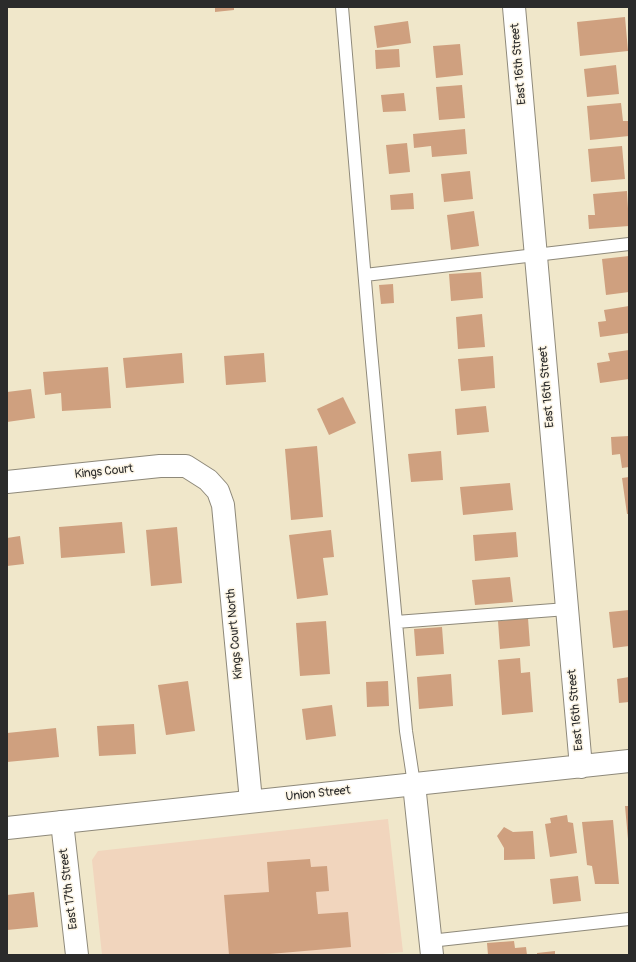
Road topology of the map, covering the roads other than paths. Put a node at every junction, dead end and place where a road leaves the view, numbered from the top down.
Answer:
1 (342, 7) edge
2 (514, 7) edge
3 (629, 244) edge
4 (536, 255) junction
5 (365, 275) junction
6 (200, 475) joint
7 (7, 482) edge
8 (567, 609) junction
9 (396, 622) junction
10 (629, 762) edge
11 (581, 767) junction
12 (414, 784) junction
13 (250, 801) junction
14 (62, 822) junction
15 (7, 828) edge
16 (629, 919) edge
17 (431, 948) edge
18 (77, 955) edge

1 - 5 lane
2 - 4 street, East 16th Street
3 - 4 lane
4 - 5 lane
4 - 8 street, East 16th Street
5 - 9 lane
6 - 7 street, Kings Court
6 - 13 street, Kings Court North
8 - 9 lane
8 - 11 street, East 16th Street
9 - 12 lane
10 - 11 street, Union Street
11 - 12 street, Union Street
12 - 13 street, Union Street
12 - 17 street
13 - 14 street, Union Street
14 - 15 street, Union Street
14 - 18 street, East 17th Street
16 - 17 lane

